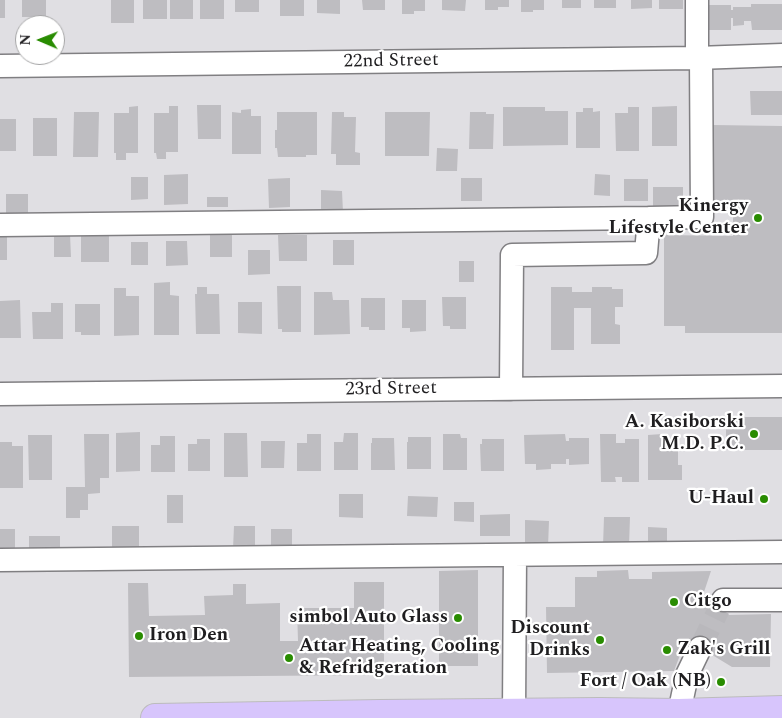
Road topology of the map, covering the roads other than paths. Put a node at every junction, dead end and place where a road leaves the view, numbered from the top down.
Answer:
1 (698, 0) edge
2 (782, 56) edge
3 (699, 58) junction
4 (0, 66) edge
5 (649, 218) junction
6 (0, 226) edge
7 (782, 386) edge
8 (510, 389) junction
9 (0, 394) edge
10 (782, 552) edge
11 (516, 555) junction
12 (0, 560) edge
13 (723, 598) dead end
14 (782, 600) edge
15 (700, 648) tunnel mouth
16 (782, 710) edge
17 (514, 713) junction
18 (668, 715) edge
19 (155, 718) edge
20 (222, 718) edge

1 - 3 street
2 - 3 street, 22nd Street
3 - 4 street, 22nd Street
3 - 5 street
5 - 6 street
5 - 8 street
7 - 8 street, 23rd Street
8 - 9 street, 23rd Street
10 - 11 street
11 - 12 street
11 - 17 street
13 - 14 street
15 - 18 street
16 - 18 main road
17 - 18 main road
17 - 20 main road
19 - 20 main road

